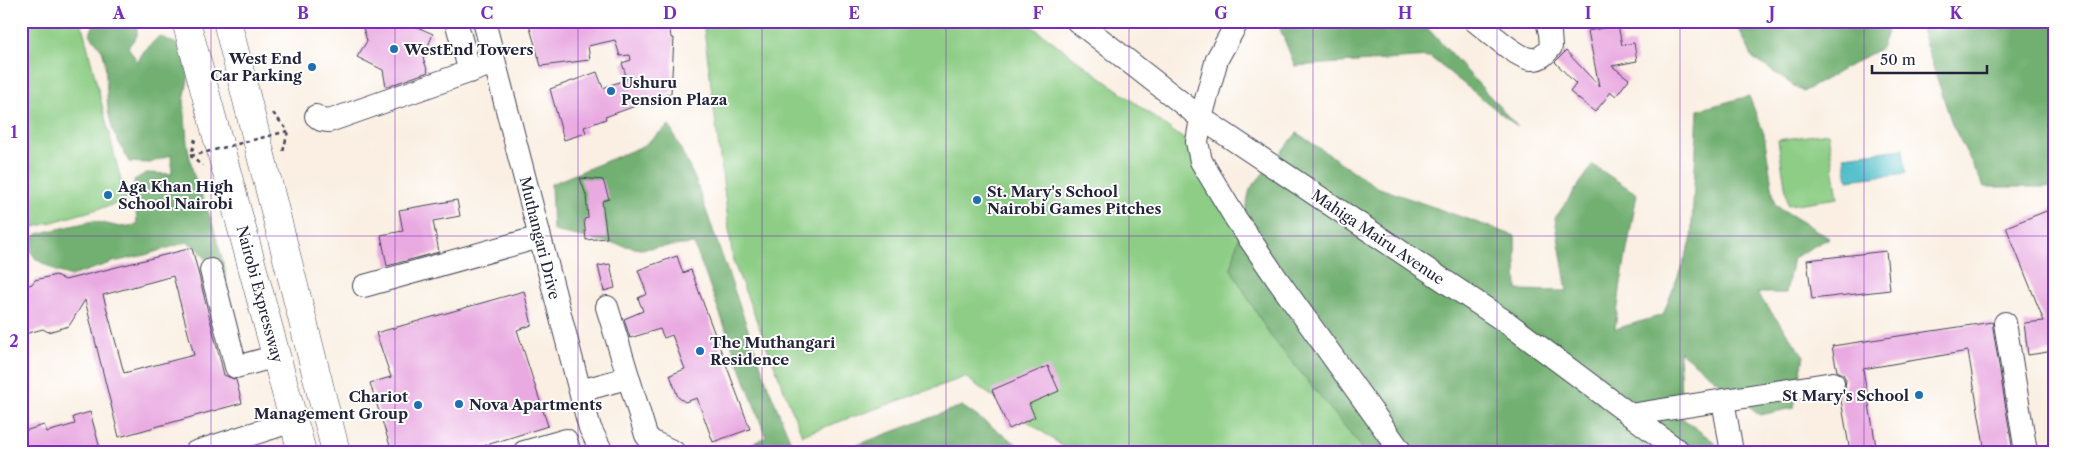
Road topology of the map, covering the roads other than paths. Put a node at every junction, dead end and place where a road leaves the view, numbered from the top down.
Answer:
1 (186, 21) edge
2 (227, 21) edge
3 (456, 21) edge
4 (484, 21) edge
5 (1077, 21) edge
6 (1238, 21) edge
7 (1475, 21) edge
8 (1547, 21) edge
9 (494, 63) junction
10 (470, 72) junction
11 (316, 116) dead end
12 (1201, 118) junction
13 (540, 237) junction
14 (211, 270) dead end
15 (364, 286) dead end
16 (607, 307) dead end
17 (2005, 323) dead end
18 (277, 356) junction
19 (627, 378) junction
20 (1833, 383) dead end
21 (580, 392) junction
22 (1723, 400) junction
23 (1630, 415) junction
24 (293, 422) junction
25 (196, 452) edge
26 (302, 452) edge
27 (336, 452) edge
28 (524, 452) edge
29 (570, 452) edge
30 (602, 452) edge
31 (674, 452) edge
32 (1401, 452) edge
33 (1680, 452) edge
34 (1732, 452) edge
35 (2026, 452) edge

1 - 18 highway, Nairobi Expressway
2 - 27 highway
3 - 10 street
4 - 9 street, Muthangari Drive
5 - 12 street, Mahiga Mairu Avenue
6 - 12 street
7 - 8 street
9 - 10 street
9 - 13 street, Muthangari Drive
10 - 11 street
12 - 23 street, Mahiga Mairu Avenue
12 - 32 street
13 - 15 street
13 - 21 street, Muthangari Drive
14 - 18 street
16 - 19 street
17 - 35 street
18 - 24 highway, Nairobi Expressway
19 - 21 street
19 - 31 street
20 - 22 street
21 - 30 street, Muthangari Drive
22 - 23 street
22 - 34 street
23 - 33 street, Mahiga Mairu Avenue
24 - 25 street
24 - 26 highway, Nairobi Expressway
28 - 29 street

